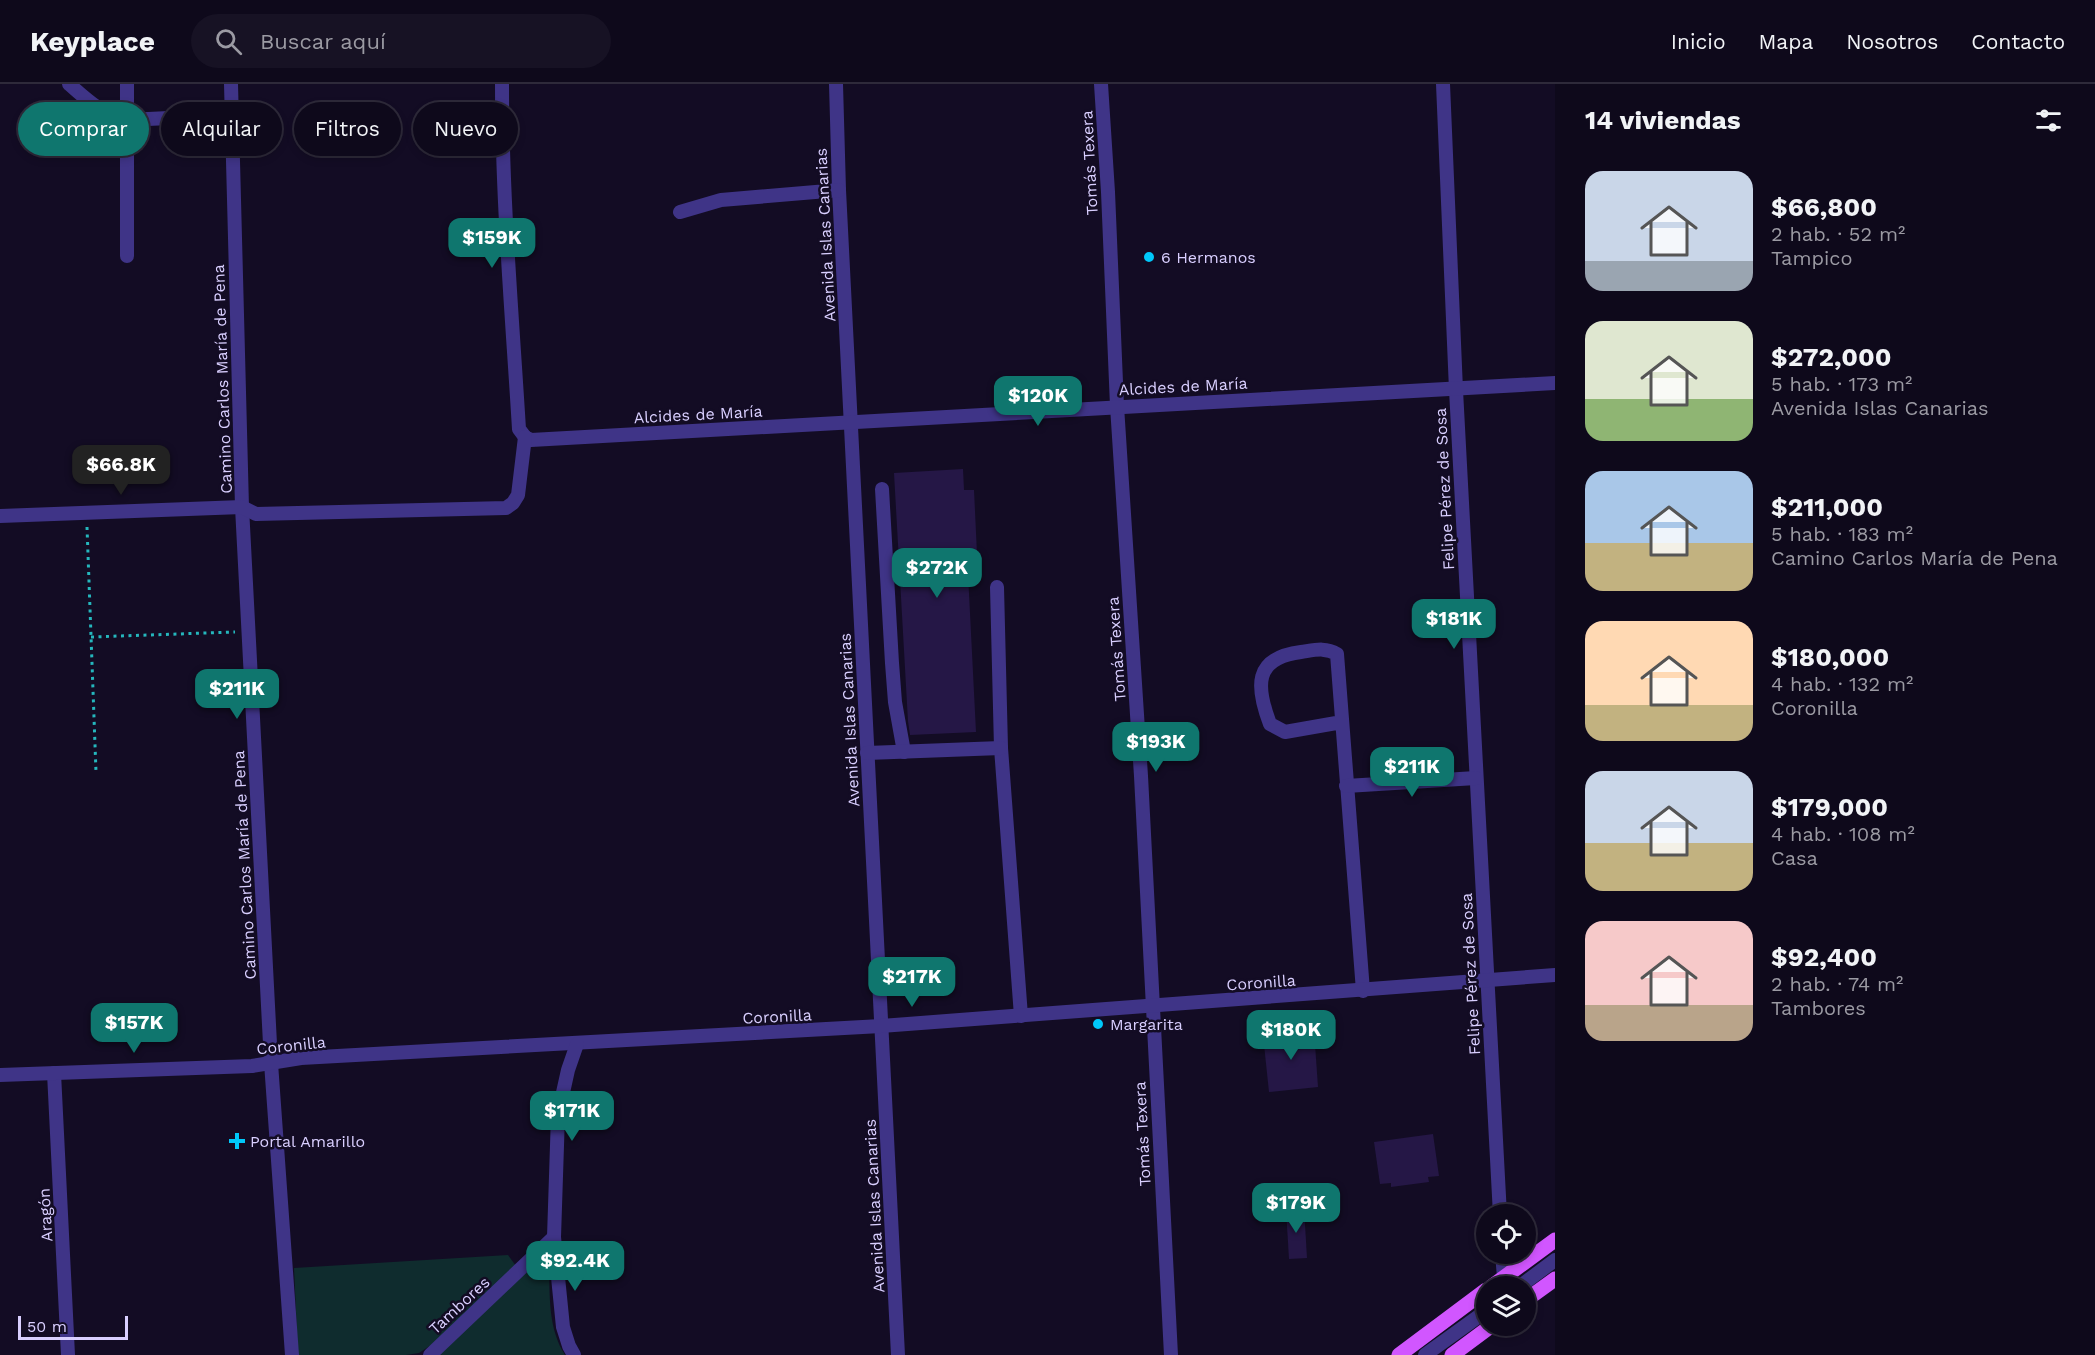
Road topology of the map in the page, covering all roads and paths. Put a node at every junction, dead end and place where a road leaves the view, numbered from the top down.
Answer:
1 (69, 84) edge
2 (127, 84) edge
3 (231, 84) edge
4 (502, 84) edge
5 (836, 84) edge
6 (1101, 84) edge
7 (1443, 84) edge
8 (90, 102) edge
9 (128, 102) edge
10 (232, 102) edge
11 (128, 156) edge
12 (233, 156) edge
13 (838, 190) junction
14 (680, 212) dead end
15 (128, 256) dead end
16 (1555, 383) edge
17 (1456, 390) junction
18 (1117, 406) junction
19 (850, 422) junction
20 (525, 437) junction
21 (882, 489) dead end
22 (242, 507) junction
23 (87, 513) junction
24 (0, 516) edge
25 (996, 586) dead end
26 (249, 632) junction
27 (91, 637) junction
28 (1342, 722) junction
29 (1001, 748) junction
30 (904, 752) junction
31 (867, 753) junction
32 (96, 772) dead end
33 (1476, 778) junction
34 (1346, 786) junction
35 (1555, 975) edge
36 (1487, 981) junction
37 (1363, 991) junction
38 (1151, 1006) junction
39 (1022, 1016) junction
40 (881, 1026) junction
41 (577, 1044) junction
42 (271, 1063) junction
43 (54, 1073) junction
44 (0, 1075) edge
45 (1499, 1204) edge
46 (554, 1238) junction
47 (1555, 1240) edge
48 (1555, 1260) edge
49 (1505, 1276) edge
50 (1534, 1276) edge
51 (1555, 1279) edge
52 (1536, 1293) edge
53 (1476, 1297) edge
54 (1476, 1318) edge
55 (1478, 1336) edge
56 (68, 1355) edge
57 (292, 1355) edge
58 (430, 1355) edge
59 (574, 1355) edge
60 (898, 1355) edge
61 (1171, 1355) edge
62 (1399, 1355) edge
63 (1425, 1355) edge
64 (1452, 1355) edge

1 - 8 street
2 - 9 street
3 - 10 street, Camino Carlos María de Pena
4 - 20 street
5 - 13 street, Avenida Islas Canarias
6 - 18 street, Tomás Texera
7 - 17 street, Felipe Pérez de Sosa
11 - 15 street
12 - 22 street, Camino Carlos María de Pena
13 - 14 street
13 - 19 street, Avenida Islas Canarias
16 - 17 street, Alcides de María
17 - 18 street, Alcides de María
17 - 33 street, Felipe Pérez de Sosa
18 - 19 street, Alcides de María
18 - 38 street, Tomás Texera
19 - 20 street, Alcides de María
19 - 31 street, Avenida Islas Canarias
20 - 22 street
21 - 30 street
22 - 23 street
22 - 26 street, Camino Carlos María de Pena
23 - 24 street
23 - 27 path
25 - 29 street
26 - 27 path
26 - 42 street, Camino Carlos María de Pena
27 - 32 path
28 - 28 street
28 - 34 street
29 - 30 street
29 - 39 street
30 - 31 street
31 - 40 street, Avenida Islas Canarias
33 - 34 street
33 - 36 street, Felipe Pérez de Sosa
34 - 37 street
35 - 36 street, Coronilla
36 - 37 street, Coronilla
36 - 45 street, Felipe Pérez de Sosa
37 - 38 street, Coronilla
38 - 39 street, Coronilla
38 - 61 street, Tomás Texera
39 - 40 street, Coronilla
40 - 41 street, Coronilla
40 - 60 street, Avenida Islas Canarias
41 - 42 street, Coronilla
41 - 46 street
42 - 43 street, Coronilla
42 - 57 street, Camino Carlos María de Pena
43 - 44 street, Coronilla
43 - 56 street, Aragón
46 - 58 street, Tambores
46 - 59 street
47 - 49 main road
48 - 50 street
51 - 52 main road
53 - 62 main road
54 - 63 street
55 - 64 main road

